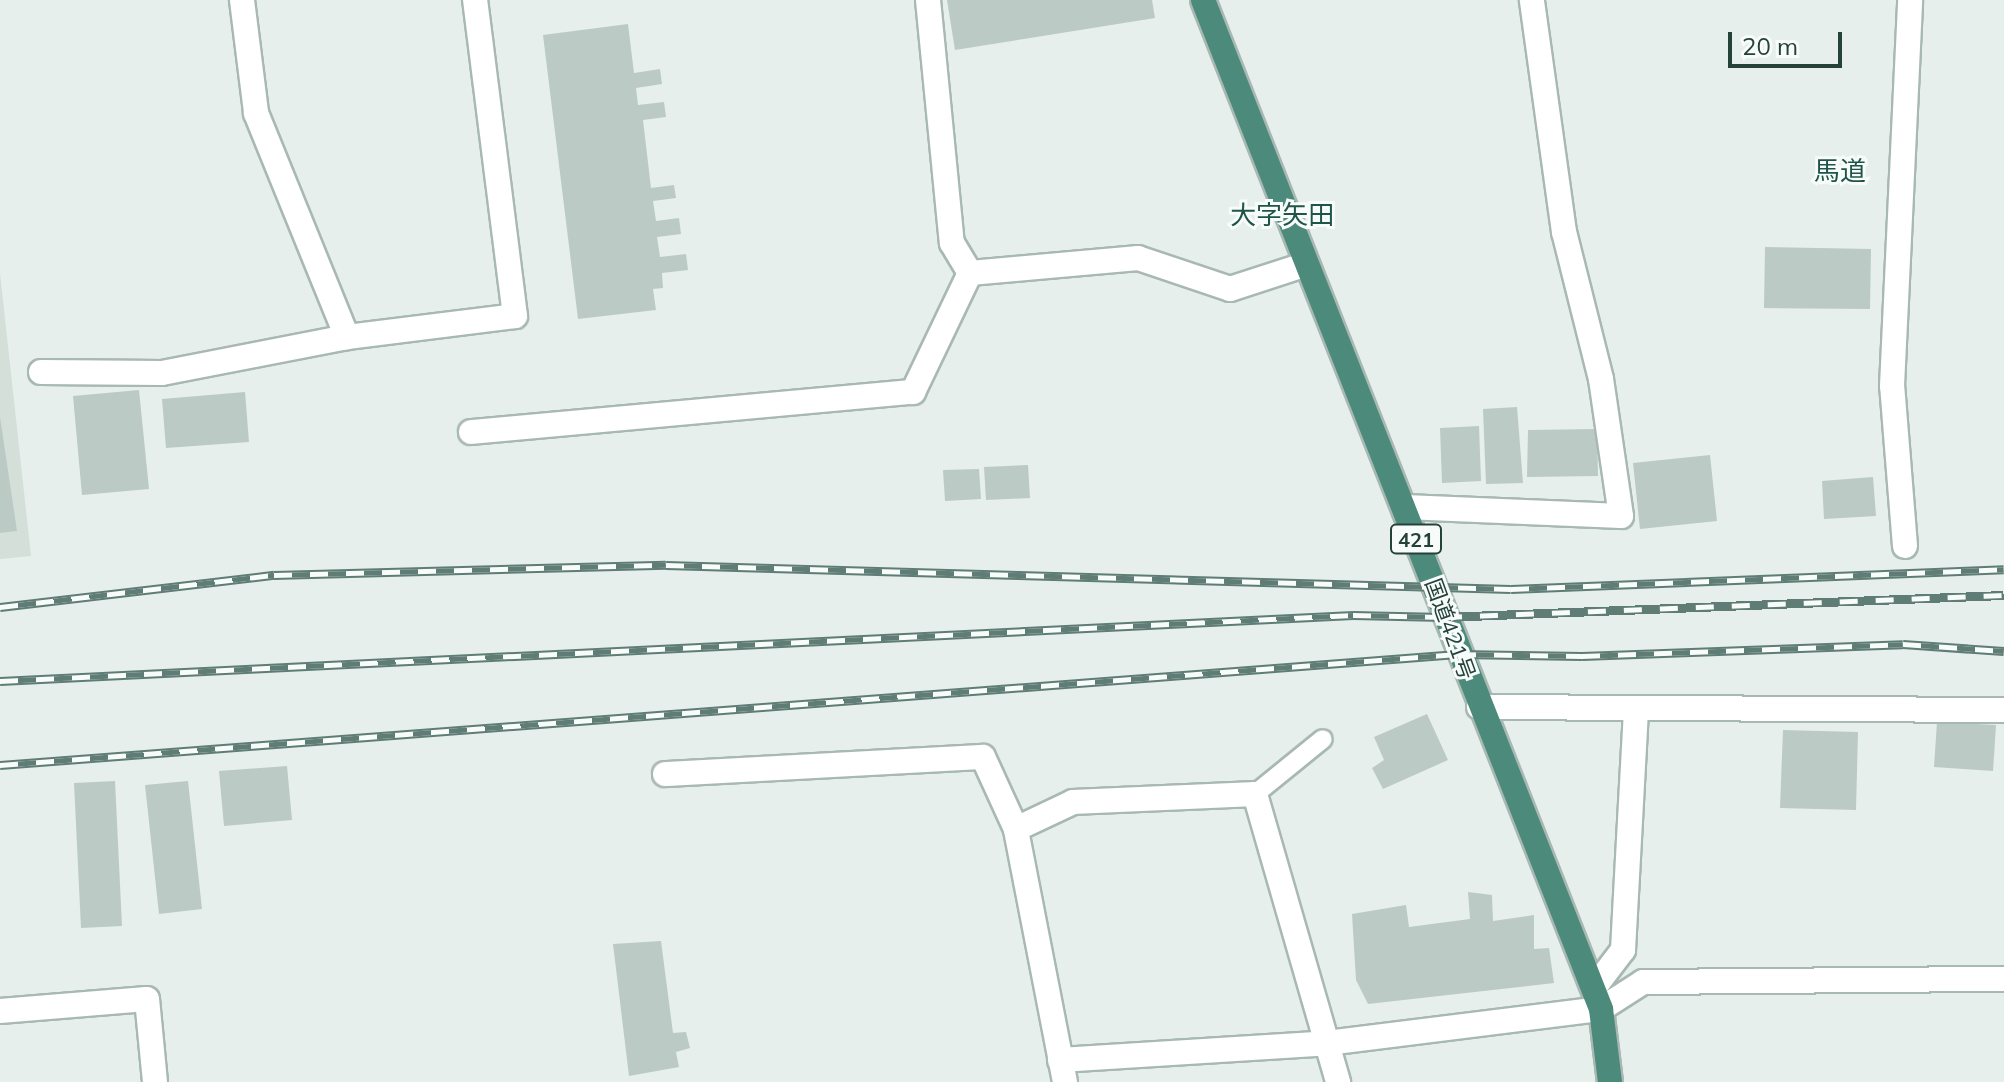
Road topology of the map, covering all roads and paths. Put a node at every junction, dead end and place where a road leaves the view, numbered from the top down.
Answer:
1 (242, 0) edge
2 (475, 0) edge
3 (928, 0) edge
4 (1203, 0) edge
5 (1532, 0) edge
6 (1910, 0) edge
7 (1304, 265) junction
8 (970, 273) junction
9 (347, 337) junction
10 (41, 372) dead end
11 (471, 432) dead end
12 (1405, 507) junction
13 (1905, 546) dead end
14 (1479, 707) junction
15 (1636, 710) junction
16 (2004, 710) edge
17 (1323, 739) dead end
18 (665, 774) dead end
19 (1255, 794) junction
20 (1016, 829) junction
21 (2004, 979) edge
22 (1598, 998) junction
23 (0, 1011) edge
24 (1327, 1043) junction
25 (1062, 1071) edge
26 (155, 1082) edge
27 (1338, 1082) edge
28 (1610, 1082) edge

1 - 9 street
2 - 9 street
3 - 8 street
4 - 7 highway, 国道421号 / 421
5 - 12 street
6 - 13 street
7 - 8 street
7 - 12 highway, 国道421号 / 421
8 - 11 street
9 - 10 street
12 - 14 highway, 国道421号 / 421
14 - 15 street
14 - 22 highway, 国道421号 / 421
15 - 16 street
15 - 22 street
17 - 19 lane
18 - 20 street
19 - 20 street
19 - 24 street
20 - 25 street
21 - 22 street
22 - 24 street
22 - 28 highway, 国道421号 / 421
23 - 26 street
24 - 25 street
24 - 27 street

